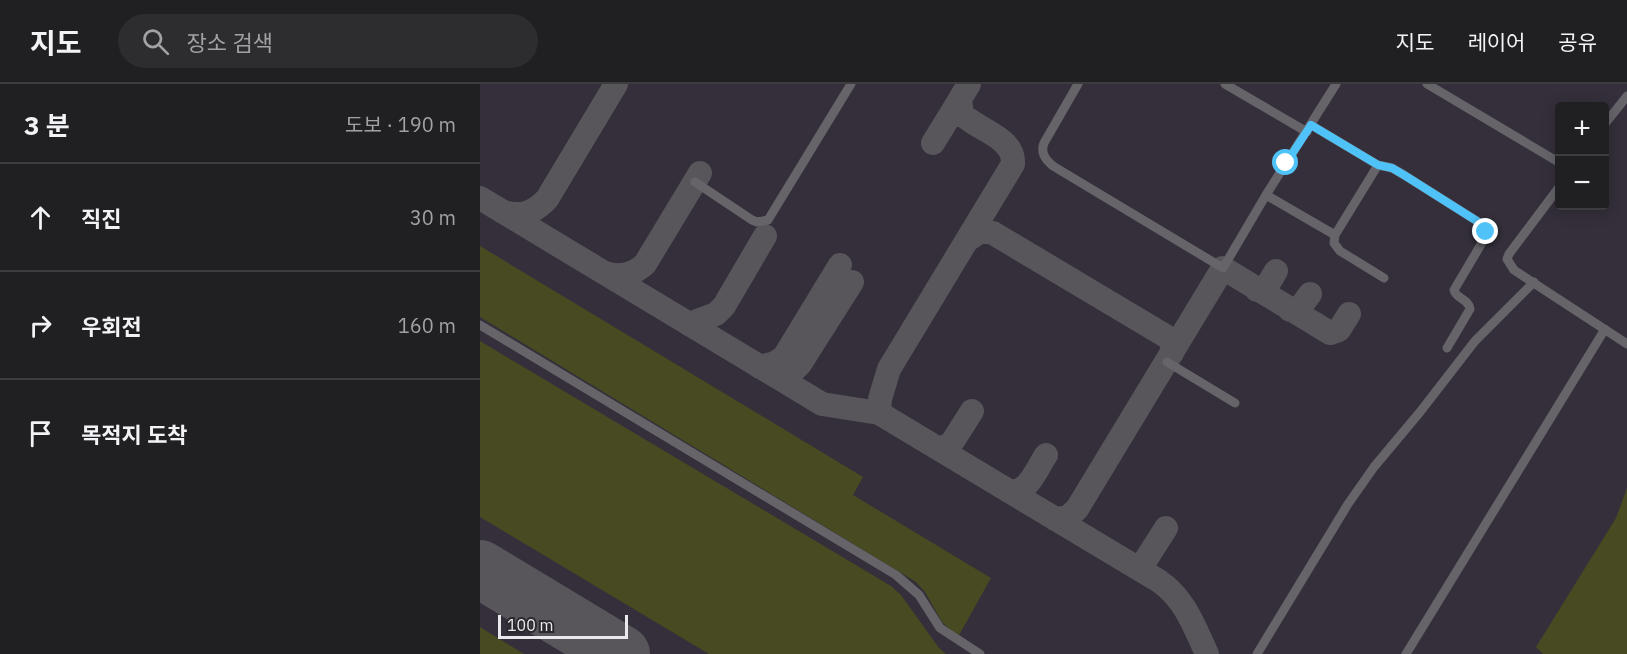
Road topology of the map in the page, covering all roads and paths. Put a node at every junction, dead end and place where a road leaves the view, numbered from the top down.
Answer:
1 (851, 84) edge
2 (1078, 84) edge
3 (1226, 84) edge
4 (1336, 84) edge
5 (1427, 84) edge
6 (1627, 96) edge
7 (1609, 120) edge
8 (1309, 129) junction
9 (1555, 160) edge
10 (1378, 165) junction
11 (695, 182) dead end
12 (1555, 193) edge
13 (1266, 195) junction
14 (1335, 235) junction
15 (1384, 278) dead end
16 (1534, 282) junction
17 (480, 325) edge
18 (1605, 329) junction
19 (1627, 344) edge
20 (1447, 348) dead end
21 (1167, 362) dead end
22 (1235, 403) dead end
23 (980, 654) edge
24 (1257, 654) edge
25 (1406, 654) edge

1 - 11 lane
2 - 13 lane
3 - 8 lane
4 - 8 lane
5 - 9 lane
6 - 7 lane
8 - 10 lane
8 - 13 lane
10 - 14 lane
10 - 20 lane
12 - 16 lane
13 - 14 lane
14 - 15 lane
16 - 18 lane
16 - 24 lane
17 - 23 lane
18 - 19 lane
18 - 25 lane
21 - 22 lane

